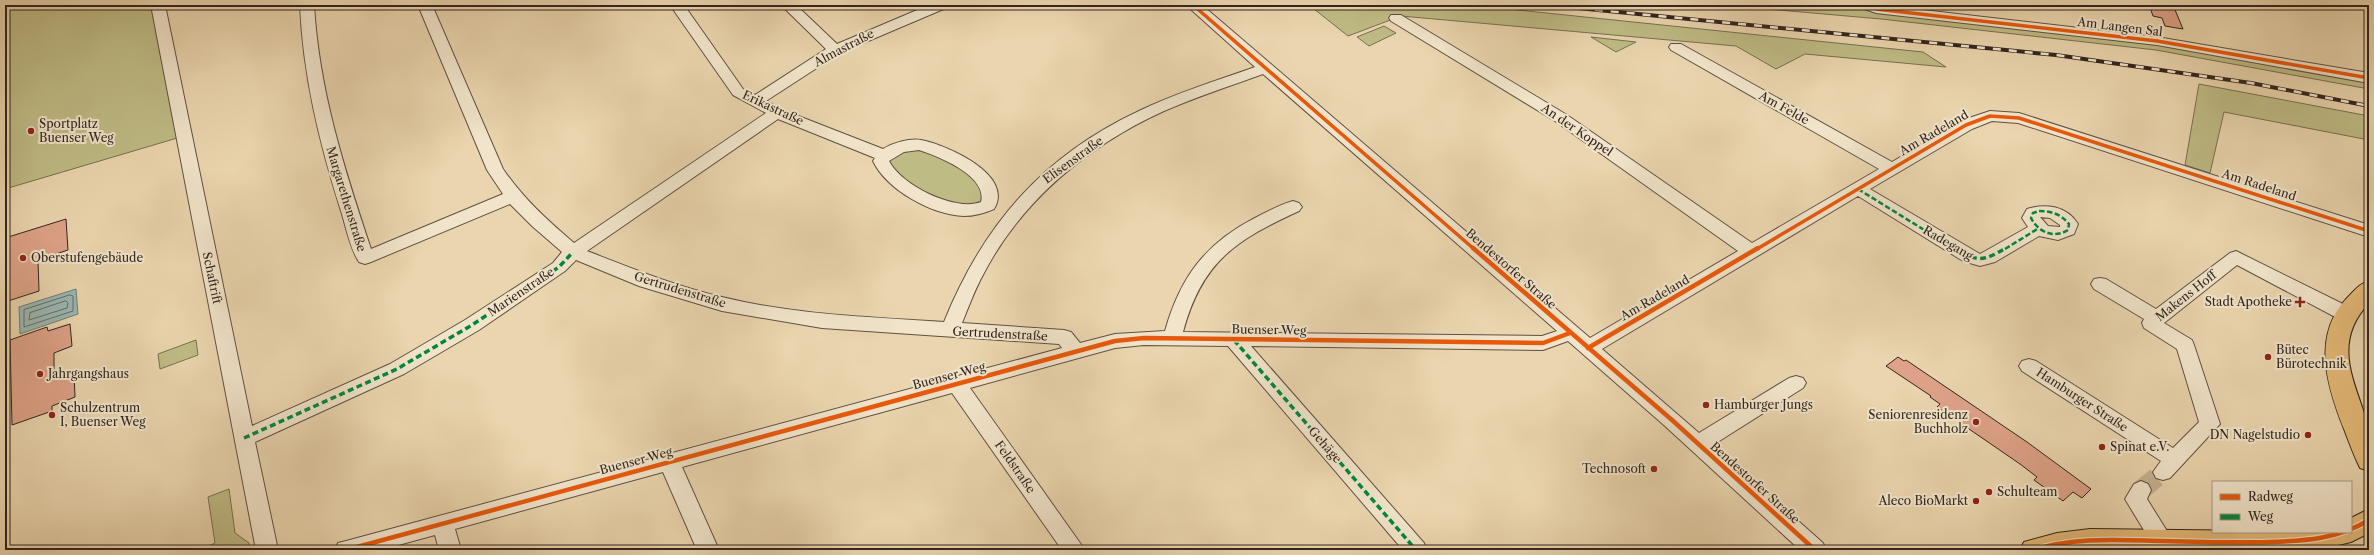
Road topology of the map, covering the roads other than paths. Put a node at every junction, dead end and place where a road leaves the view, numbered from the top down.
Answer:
1 (158, 5) edge
2 (307, 5) edge
3 (425, 5) edge
4 (677, 5) edge
5 (788, 5) edge
6 (940, 5) edge
7 (1193, 5) edge
8 (1867, 5) edge
9 (1396, 18) dead end
10 (1676, 47) dead end
11 (836, 50) junction
12 (1265, 68) junction
13 (2369, 78) edge
14 (754, 102) junction
15 (777, 113) junction
16 (884, 156) junction
17 (1892, 169) junction
18 (1858, 189) junction
19 (513, 196) junction
20 (988, 205) junction
21 (1293, 208) dead end
22 (1014, 214) junction
23 (2039, 228) dead end
24 (2369, 232) edge
25 (573, 252) junction
26 (1752, 252) junction
27 (2100, 284) dead end
28 (2369, 289) edge
29 (2346, 314) junction
30 (2157, 318) junction
31 (950, 331) junction
32 (1570, 333) junction
33 (1172, 339) junction
34 (1234, 340) junction
35 (1588, 348) junction
36 (1076, 352) junction
37 (2029, 366) dead end
38 (1796, 383) dead end
39 (957, 384) junction
40 (244, 438) junction
41 (1697, 444) junction
42 (2369, 461) edge
43 (669, 462) junction
44 (2169, 466) joint
45 (2141, 490) dead end
46 (2369, 520) edge
47 (443, 523) junction
48 (2352, 532) edge
49 (2349, 533) edge
50 (2164, 544) junction
51 (2288, 548) edge
52 (266, 550) edge
53 (346, 550) edge
54 (450, 550) edge
55 (708, 550) edge
56 (1074, 550) edge
57 (1416, 550) edge
58 (1815, 550) edge
59 (2033, 550) edge

1 - 40 street, Schaftrift
2 - 19 street, Margarethenstraße
3 - 19 street, Gertrudenstraße
4 - 14 street, Erikastraße
5 - 11 street
6 - 11 street, Almastraße
7 - 12 street, Bendestorfer Straße
8 - 13 street, Am Langen Sal
9 - 26 street, An der Koppel
10 - 17 street, Am Felde
11 - 14 street, Almastraße
12 - 22 street, Elisenstraße
12 - 32 street, Bendestorfer Straße
14 - 15 street, Erikastraße
15 - 16 street, Erikastraße
15 - 25 street, Marienstraße
16 - 20 street
16 - 20 street
17 - 18 street, Am Radeland
17 - 24 street, Am Radeland
18 - 23 street, Radegang
18 - 26 street, Am Radeland
19 - 25 street, Gertrudenstraße
20 - 22 street
21 - 33 street
22 - 31 street, Elisenstraße
25 - 31 street, Gertrudenstraße
25 - 40 street, Marienstraße
26 - 35 street, Am Radeland
27 - 30 street
28 - 29 main road
29 - 30 street, Makens Hoff
29 - 42 main road
30 - 44 street, Makens Hoff
31 - 36 street, Gertrudenstraße
32 - 34 street, Buenser Weg
32 - 35 street, Bendestorfer Straße
33 - 34 street, Buenser Weg
33 - 36 street, Buenser Weg
34 - 57 street, Gehäge
35 - 41 street, Bendestorfer Straße
36 - 39 street, Buenser Weg
37 - 44 street, Hamburger Straße
38 - 41 street
39 - 43 street, Buenser Weg
39 - 56 street, Feldstraße
40 - 52 street, Schaftrift
41 - 58 street, Bendestorfer Straße
43 - 47 street, Buenser Weg
43 - 55 street
45 - 50 street
46 - 48 main road
47 - 53 street, Buenser Weg
47 - 54 street
49 - 51 main road
50 - 51 main road
50 - 59 main road

